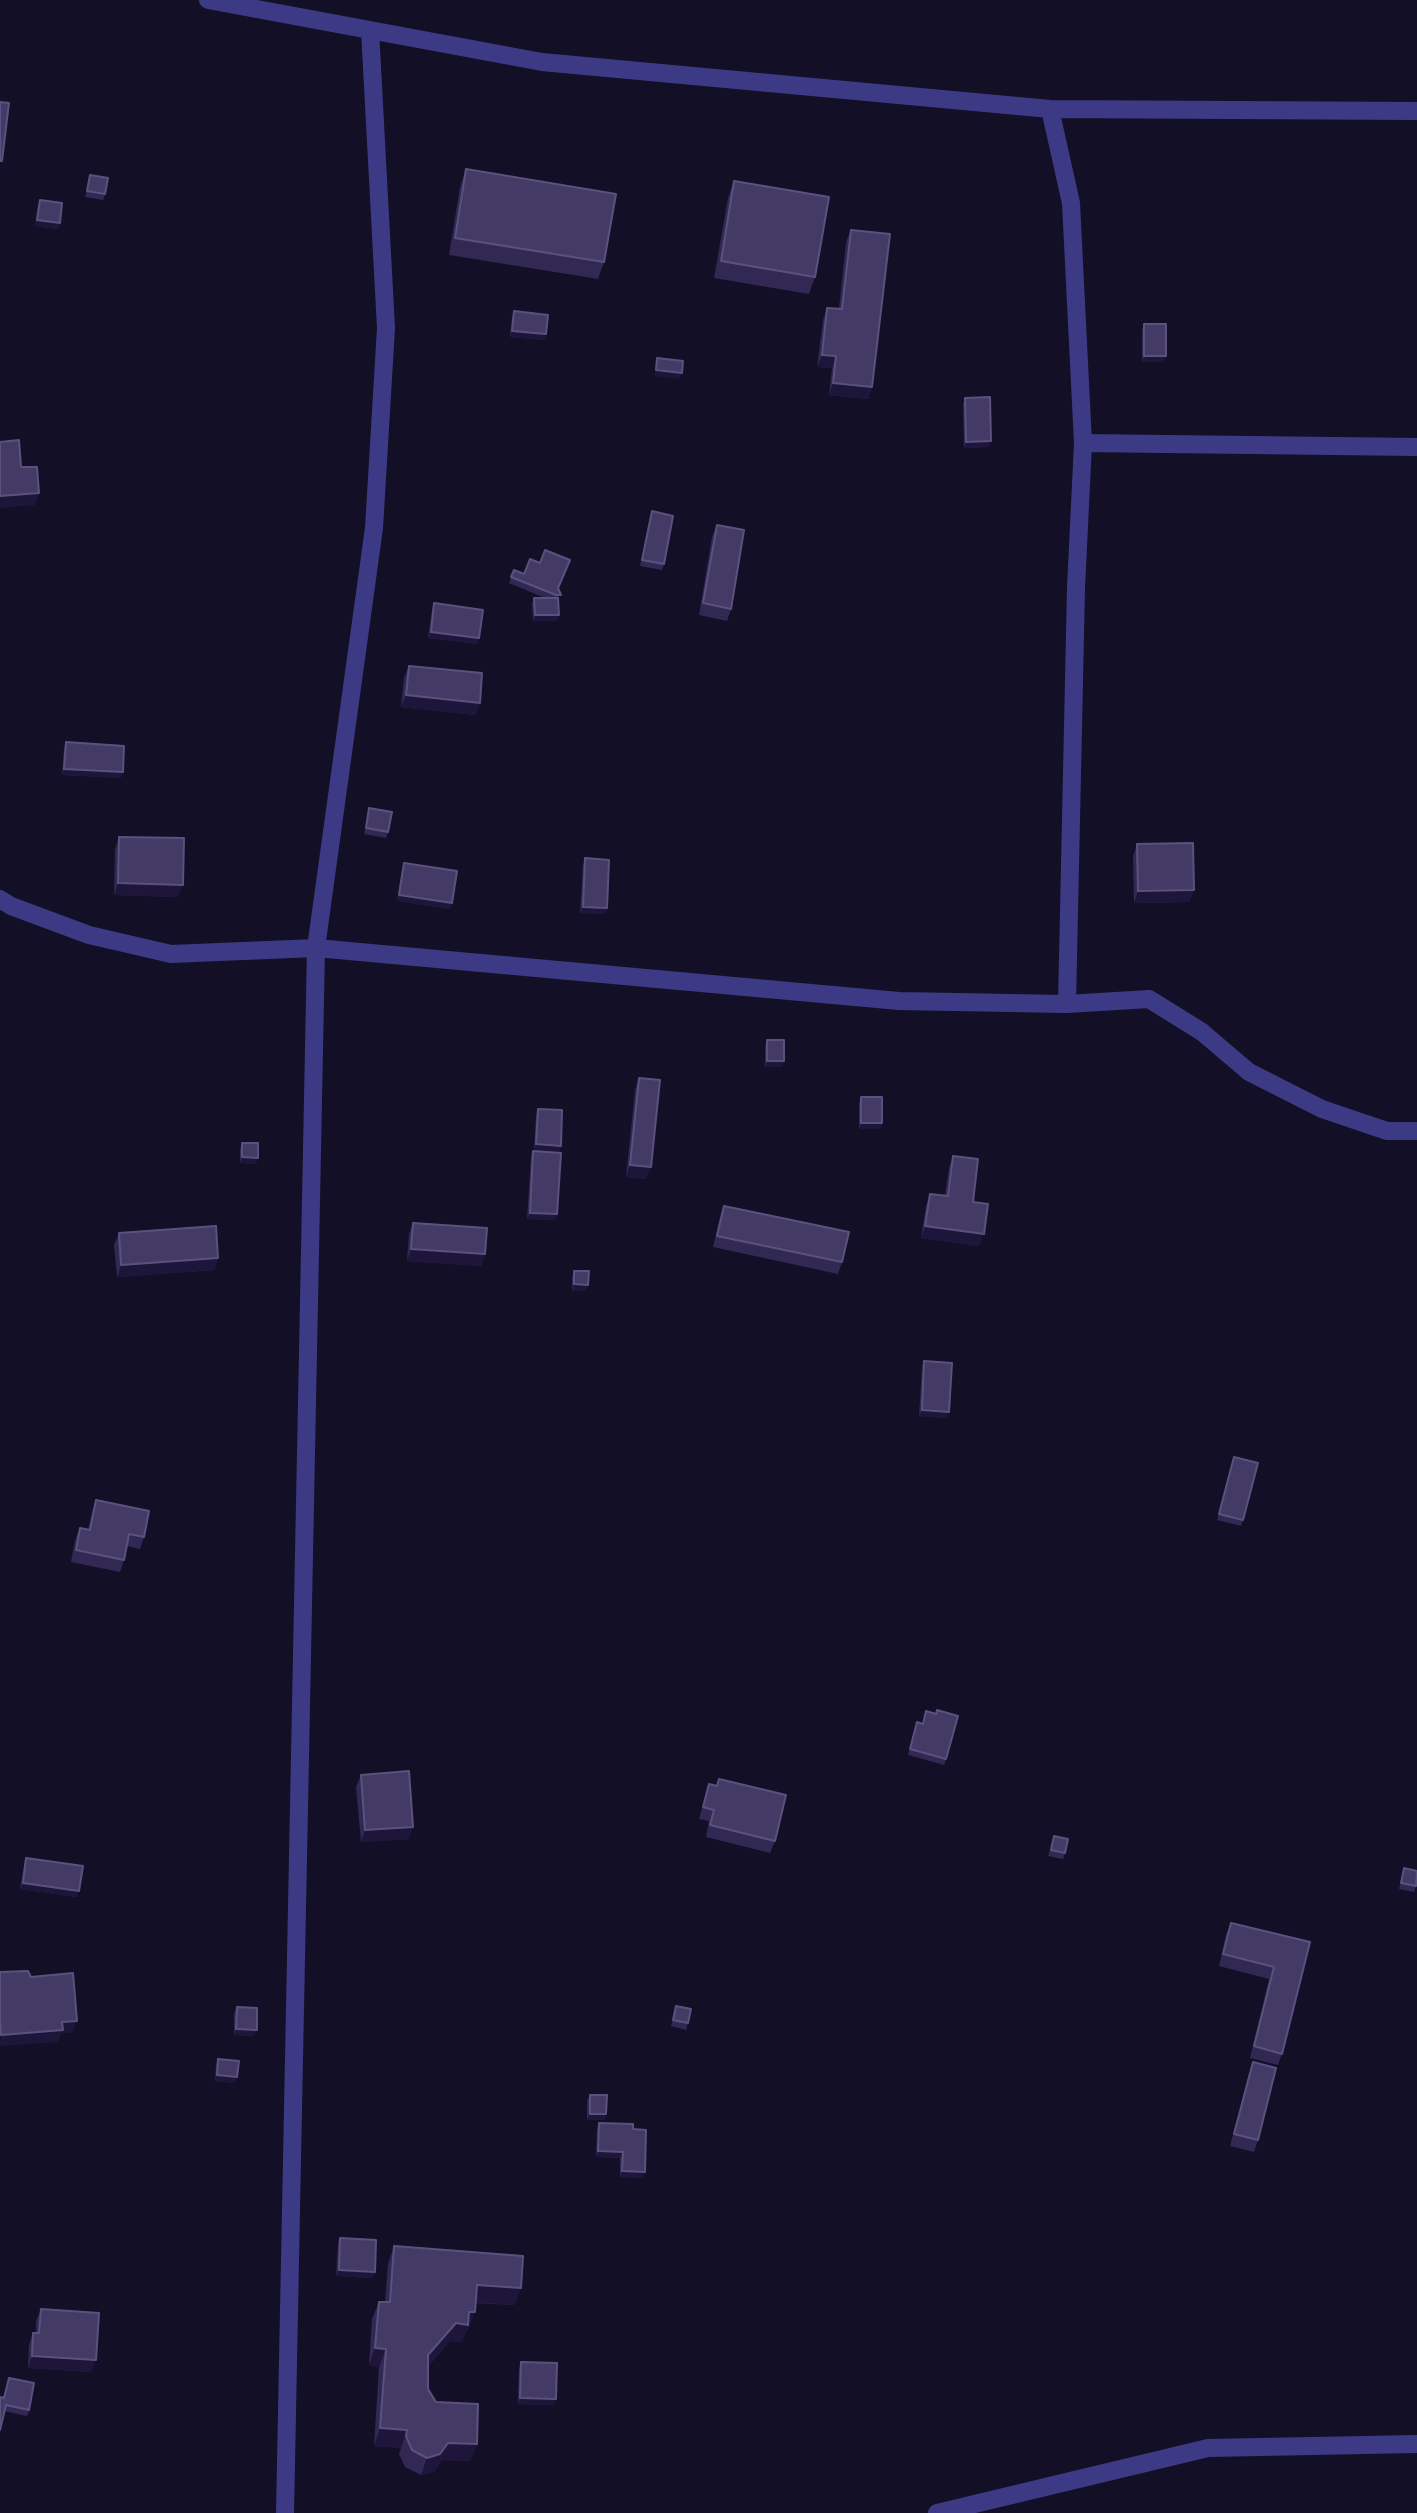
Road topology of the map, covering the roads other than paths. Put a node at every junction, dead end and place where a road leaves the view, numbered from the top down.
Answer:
1 (208, 0) edge
2 (370, 30) junction
3 (1050, 109) junction
4 (1417, 111) edge
5 (1083, 443) junction
6 (1417, 447) edge
7 (0, 899) edge
8 (316, 948) junction
9 (1067, 1004) junction
10 (1417, 1131) edge
11 (1417, 2444) edge
12 (285, 2513) edge
13 (937, 2513) edge

1 - 2 street
2 - 3 street
2 - 8 street
3 - 4 street
3 - 5 street
5 - 6 street
5 - 9 street
7 - 8 street
8 - 9 street
8 - 12 street
9 - 10 street
11 - 13 street

